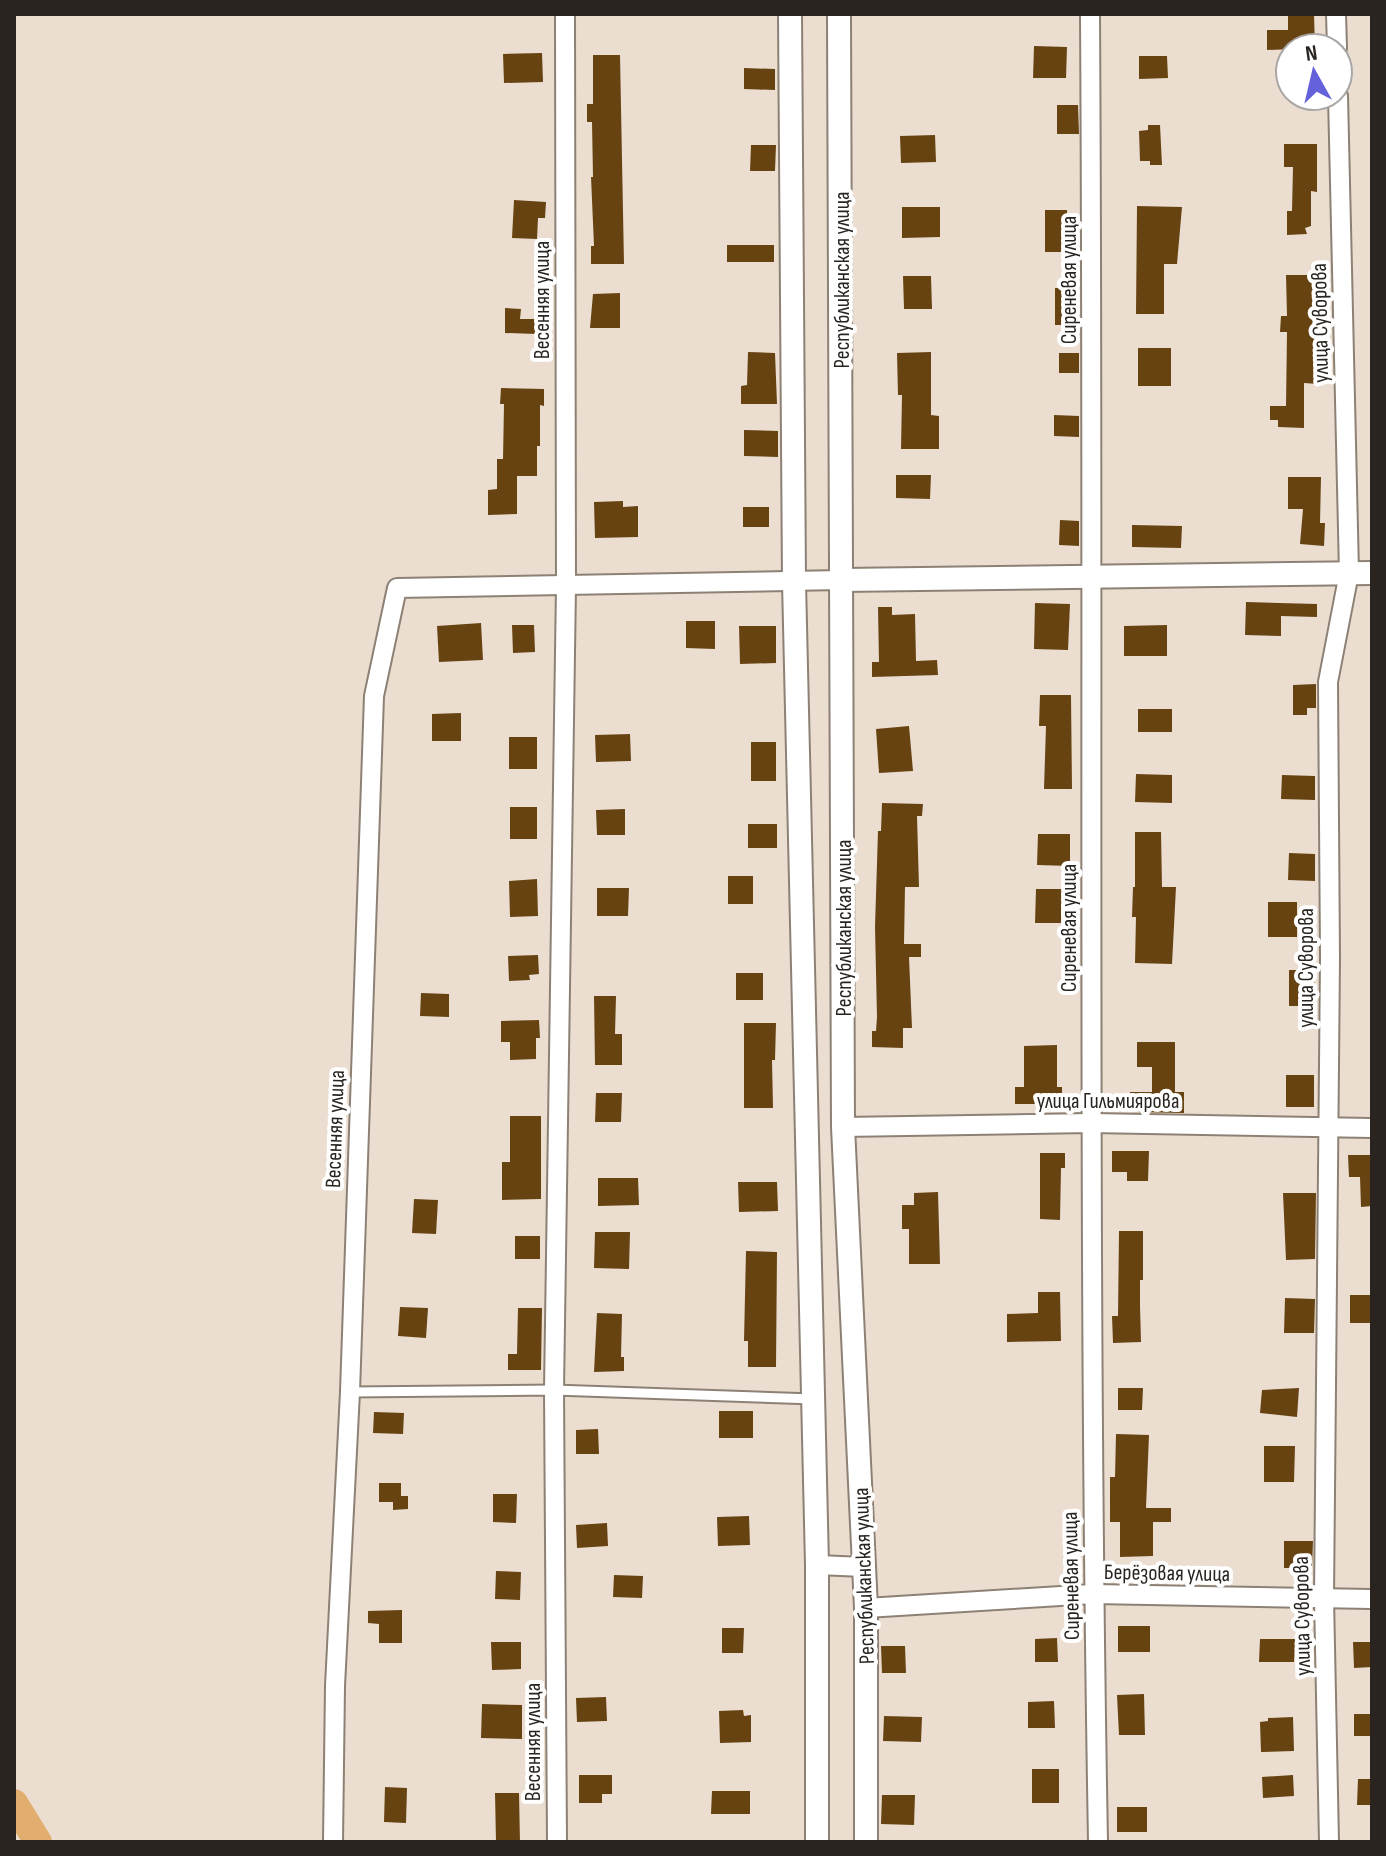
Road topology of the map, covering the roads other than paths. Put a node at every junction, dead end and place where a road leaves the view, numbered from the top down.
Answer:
1 (565, 14) edge
2 (790, 14) edge
3 (839, 14) edge
4 (1090, 14) edge
5 (1338, 112) edge
6 (1349, 573) junction
7 (1372, 573) edge
8 (1093, 576) junction
9 (842, 580) junction
10 (794, 582) junction
11 (566, 586) junction
12 (1091, 1123) junction
13 (843, 1127) junction
14 (1327, 1128) junction
15 (1372, 1128) edge
16 (554, 1390) junction
17 (350, 1392) junction
18 (814, 1399) junction
19 (817, 1565) junction
20 (864, 1567) junction
21 (1093, 1594) junction
22 (1324, 1598) junction
23 (1372, 1599) edge
24 (866, 1608) junction
25 (333, 1842) edge
26 (557, 1842) edge
27 (817, 1842) edge
28 (866, 1842) edge
29 (1098, 1842) edge
30 (1329, 1842) edge

1 - 11 street, Весенняя улица
2 - 10 street, Республиканская улица
3 - 9 street, Республиканская улица
4 - 8 street, Сиреневая улица
5 - 6 street, улица Суворова
6 - 7 street
6 - 8 street
6 - 14 street, улица Суворова
8 - 9 street
8 - 12 street, Сиреневая улица
9 - 10 street, Весенняя улица
9 - 13 street, Республиканская улица
10 - 11 street, Весенняя улица
10 - 18 street, Республиканская улица
11 - 16 street, Весенняя улица
11 - 17 street, Весенняя улица
12 - 13 street, улица Гильмиярова
12 - 14 street, улица Гильмиярова
12 - 21 street, Сиреневая улица
13 - 20 street, Республиканская улица
14 - 15 street, улица Гильмиярова
14 - 22 street, улица Суворова
16 - 17 lane
16 - 18 lane
16 - 26 street, Весенняя улица
17 - 25 street, Весенняя улица
18 - 19 street, Республиканская улица
19 - 20 street
19 - 27 street, Республиканская улица
20 - 24 street, Республиканская улица
21 - 22 street, Берёзовая улица
21 - 24 street, Берёзовая улица
21 - 29 street, Сиреневая улица
22 - 23 street, Берёзовая улица
22 - 30 street, улица Суворова
24 - 28 street, Республиканская улица

